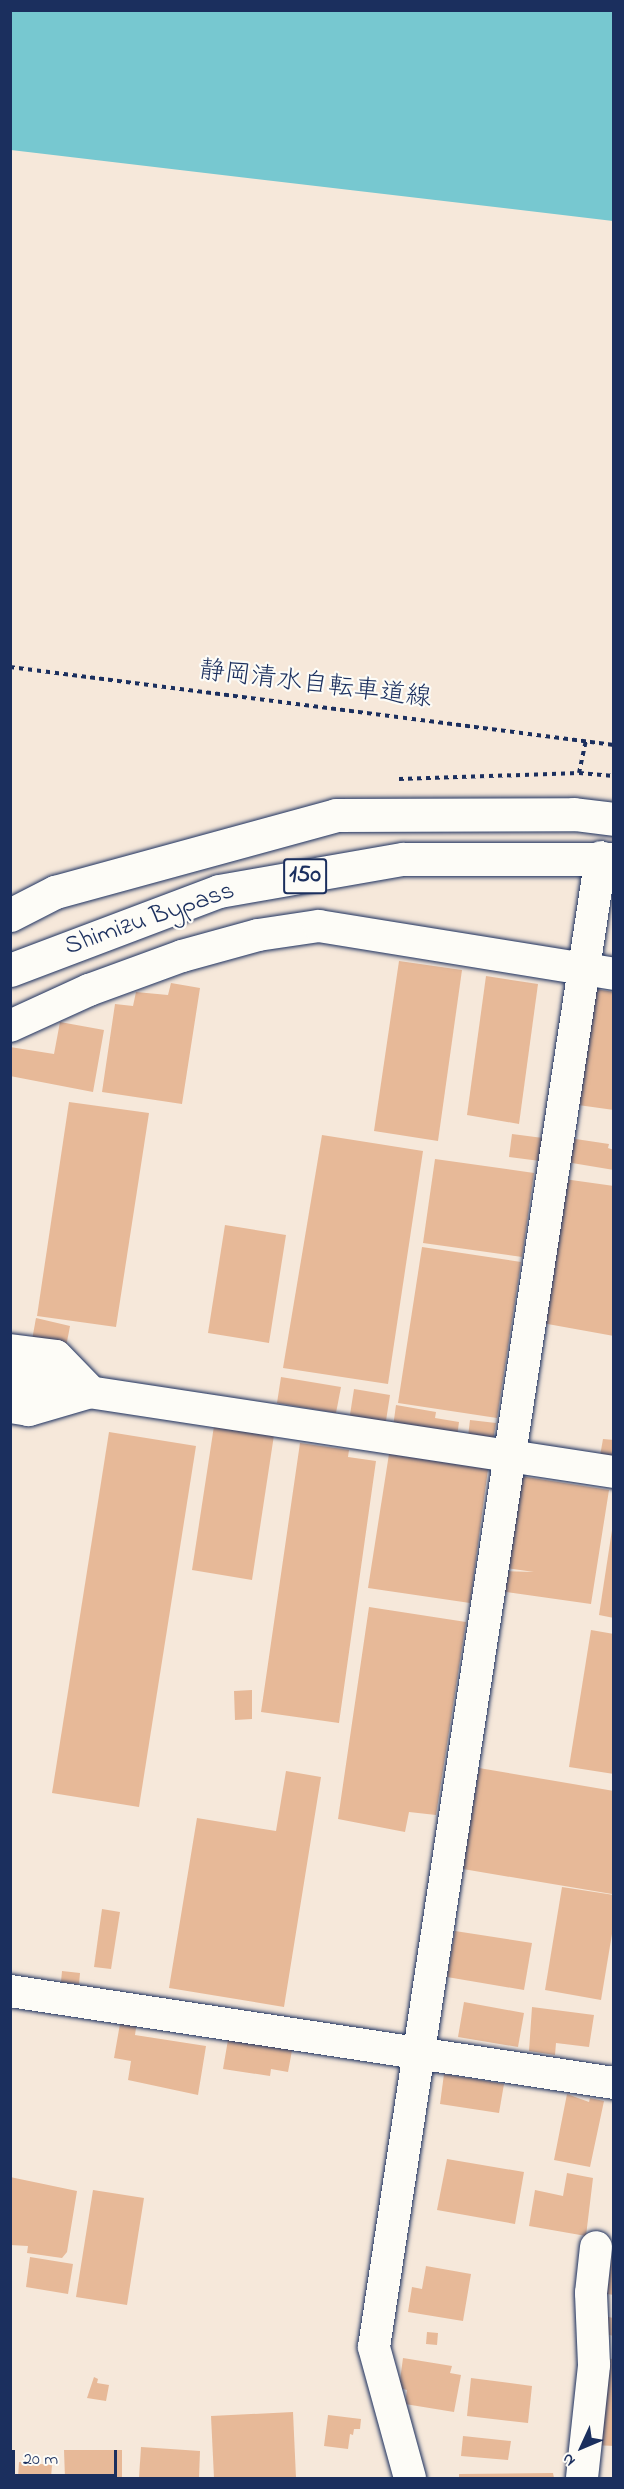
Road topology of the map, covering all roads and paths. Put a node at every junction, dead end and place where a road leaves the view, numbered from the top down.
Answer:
1 (10, 667) edge
2 (614, 745) edge
3 (579, 772) dead end
4 (614, 776) edge
5 (614, 819) edge
6 (607, 858) edge
7 (10, 915) edge
8 (10, 970) edge
9 (599, 972) edge
10 (10, 1026) edge
11 (10, 1350) edge
12 (10, 1380) edge
13 (91, 1392) junction
14 (10, 1407) edge
15 (509, 1456) junction
16 (614, 1472) edge
17 (10, 1991) edge
18 (420, 2052) junction
19 (614, 2083) edge
20 (596, 2247) dead end
21 (410, 2478) edge
22 (582, 2478) edge

1 - 2 path, 静岡清水自転車道線
3 - 4 path
5 - 7 highway, Shimizu Bypass / 150
6 - 8 highway, Shimizu Bypass / 150
6 - 9 street
9 - 10 street
9 - 15 street
11 - 13 street
12 - 13 street
13 - 14 street
13 - 15 street
15 - 16 street
15 - 18 street
17 - 18 street
18 - 19 street
18 - 21 street
20 - 22 street

